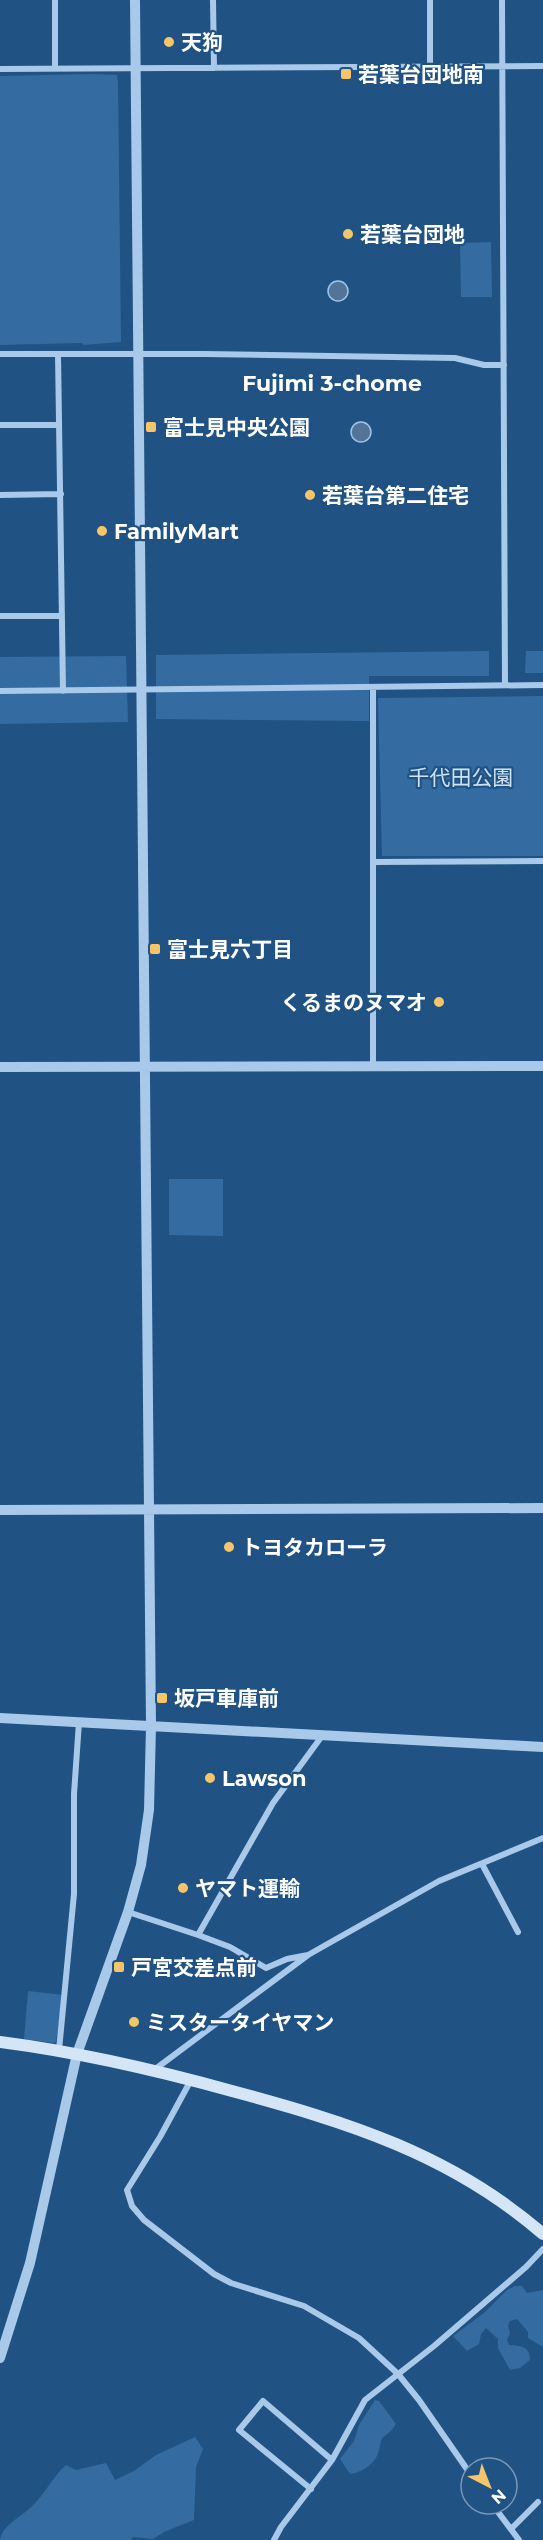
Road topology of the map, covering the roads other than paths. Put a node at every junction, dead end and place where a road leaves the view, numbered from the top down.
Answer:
1 (55, 0) edge
2 (135, 0) edge
3 (213, 0) edge
4 (430, 0) edge
5 (502, 0) edge
6 (430, 66) junction
7 (502, 66) junction
8 (543, 66) edge
9 (55, 68) junction
10 (214, 68) junction
11 (0, 69) edge
12 (136, 69) junction
13 (138, 353) junction
14 (0, 354) edge
15 (58, 354) junction
16 (504, 365) junction
17 (59, 424) junction
18 (0, 425) edge
19 (61, 494) junction
20 (0, 495) edge
21 (0, 616) edge
22 (61, 616) junction
23 (505, 685) junction
24 (543, 685) edge
25 (373, 687) junction
26 (140, 690) junction
27 (0, 691) edge
28 (63, 691) junction
29 (543, 861) edge
30 (374, 862) junction
31 (145, 1066) junction
32 (373, 1066) junction
33 (543, 1066) edge
34 (0, 1067) edge
35 (543, 1508) edge
36 (0, 1510) edge
37 (149, 1511) junction
38 (0, 1718) edge
39 (79, 1722) junction
40 (151, 1726) junction
41 (322, 1736) junction
42 (541, 1748) edge
43 (543, 1838) edge
44 (482, 1864) junction
45 (128, 1912) junction
46 (518, 1932) dead end
47 (198, 1935) junction
48 (308, 1955) junction
49 (0, 2042) edge
50 (59, 2050) junction
51 (77, 2054) junction
52 (153, 2071) junction
53 (192, 2080) junction
54 (543, 2234) edge
55 (543, 2249) edge
56 (0, 2358) edge
57 (398, 2374) junction
58 (459, 2458) edge
59 (332, 2460) junction
60 (311, 2489) junction
61 (538, 2502) dead end
62 (501, 2516) edge
63 (511, 2529) junction
64 (274, 2540) edge
65 (519, 2540) edge

1 - 9 street
2 - 12 street
3 - 10 street
4 - 6 street
5 - 7 street
6 - 7 street
6 - 10 street
7 - 8 street
7 - 16 street
9 - 11 street
9 - 12 street
10 - 12 street
12 - 13 street
13 - 15 street
13 - 16 street
13 - 26 street
14 - 15 street
15 - 17 street
16 - 23 street
17 - 18 street
17 - 19 street
19 - 20 street
19 - 22 street
21 - 22 street
22 - 28 street
23 - 24 street
23 - 25 street
25 - 26 street
25 - 30 street
26 - 28 street
26 - 31 street
27 - 28 street
29 - 30 street
30 - 32 street
31 - 32 street
31 - 34 street
31 - 37 street
32 - 33 street
35 - 37 street
36 - 37 street
37 - 40 street
38 - 39 street
39 - 40 street
39 - 50 street
40 - 41 street
40 - 45 street
41 - 42 street
41 - 47 street
43 - 44 street
44 - 46 street
44 - 48 street
45 - 47 street
45 - 51 street
47 - 48 street
48 - 52 street
49 - 50 main road
50 - 51 main road
51 - 52 main road
51 - 56 street
52 - 53 main road
53 - 54 main road
53 - 57 street
55 - 57 street
57 - 58 street
57 - 59 street
59 - 60 street
59 - 60 street
60 - 64 street
61 - 63 street
62 - 63 street
63 - 65 street

